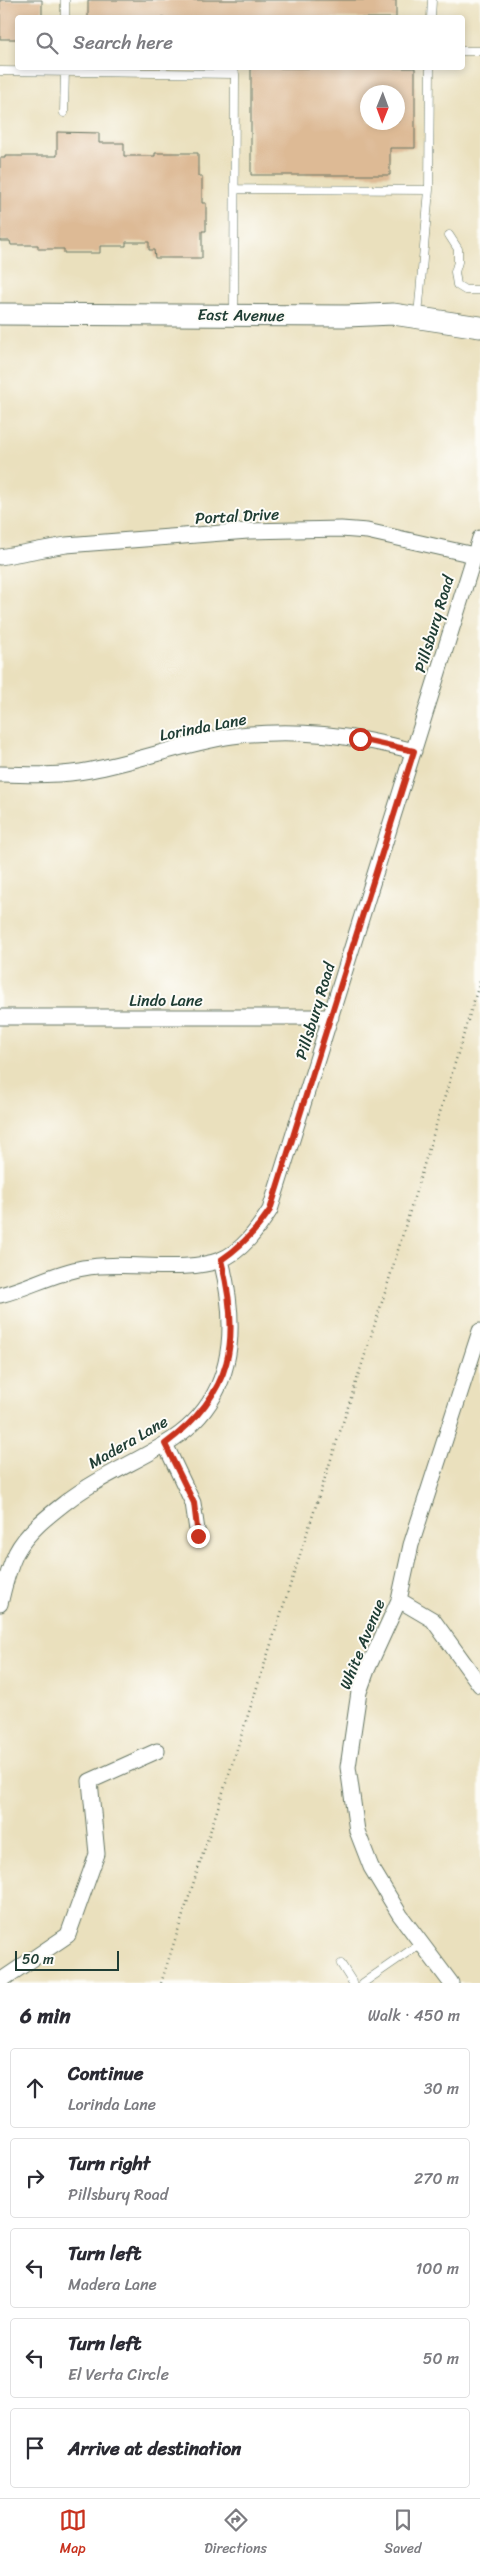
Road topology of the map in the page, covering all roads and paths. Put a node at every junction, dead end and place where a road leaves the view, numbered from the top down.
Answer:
1 (65, 0) edge
2 (432, 0) edge
3 (65, 15) edge
4 (431, 15) edge
5 (465, 50) edge
6 (480, 51) edge
7 (65, 70) edge
8 (430, 70) edge
9 (0, 71) edge
10 (64, 113) dead end
11 (235, 189) junction
12 (429, 190) junction
13 (449, 235) dead end
14 (480, 290) edge
15 (0, 314) edge
16 (234, 315) junction
17 (418, 316) junction
18 (480, 327) edge
19 (480, 538) edge
20 (474, 555) junction
21 (0, 557) edge
22 (414, 751) junction
23 (0, 774) edge
24 (480, 981) edge
25 (0, 1017) edge
26 (331, 1017) junction
27 (221, 1260) junction
28 (0, 1295) edge
29 (480, 1331) edge
30 (474, 1370) edge
31 (165, 1444) junction
32 (198, 1536) dead end
33 (399, 1600) junction
34 (0, 1604) edge
35 (477, 1675) edge
36 (157, 1751) dead end
37 (421, 1943) junction
38 (341, 1964) dead end
39 (0, 1981) edge
40 (161, 1983) edge
41 (353, 1983) edge
42 (363, 1983) edge
43 (451, 1983) edge

1 - 3 lane
2 - 4 lane
5 - 6 lane
7 - 9 lane
7 - 10 lane
7 - 11 lane
8 - 12 lane
11 - 12 lane
11 - 16 lane
12 - 17 lane
13 - 14 lane
15 - 16 main road, East Avenue
16 - 17 main road, East Avenue
17 - 18 main road, East Avenue
19 - 20 street, Pillsbury Road
20 - 21 street, Portal Drive
20 - 22 street, Pillsbury Road
22 - 23 street, Lorinda Lane
22 - 26 street, Pillsbury Road
24 - 40 path
25 - 26 street, Lindo Lane
26 - 27 street, Pillsbury Road
27 - 28 street, Pillsbury Road
27 - 31 street, Madera Lane
29 - 30 street, White Avenue
30 - 33 street, White Avenue
31 - 32 street
31 - 34 street, Madera Lane
33 - 35 street
33 - 37 street, White Avenue
36 - 39 street
37 - 42 lane
37 - 43 street, White Avenue
38 - 41 lane

